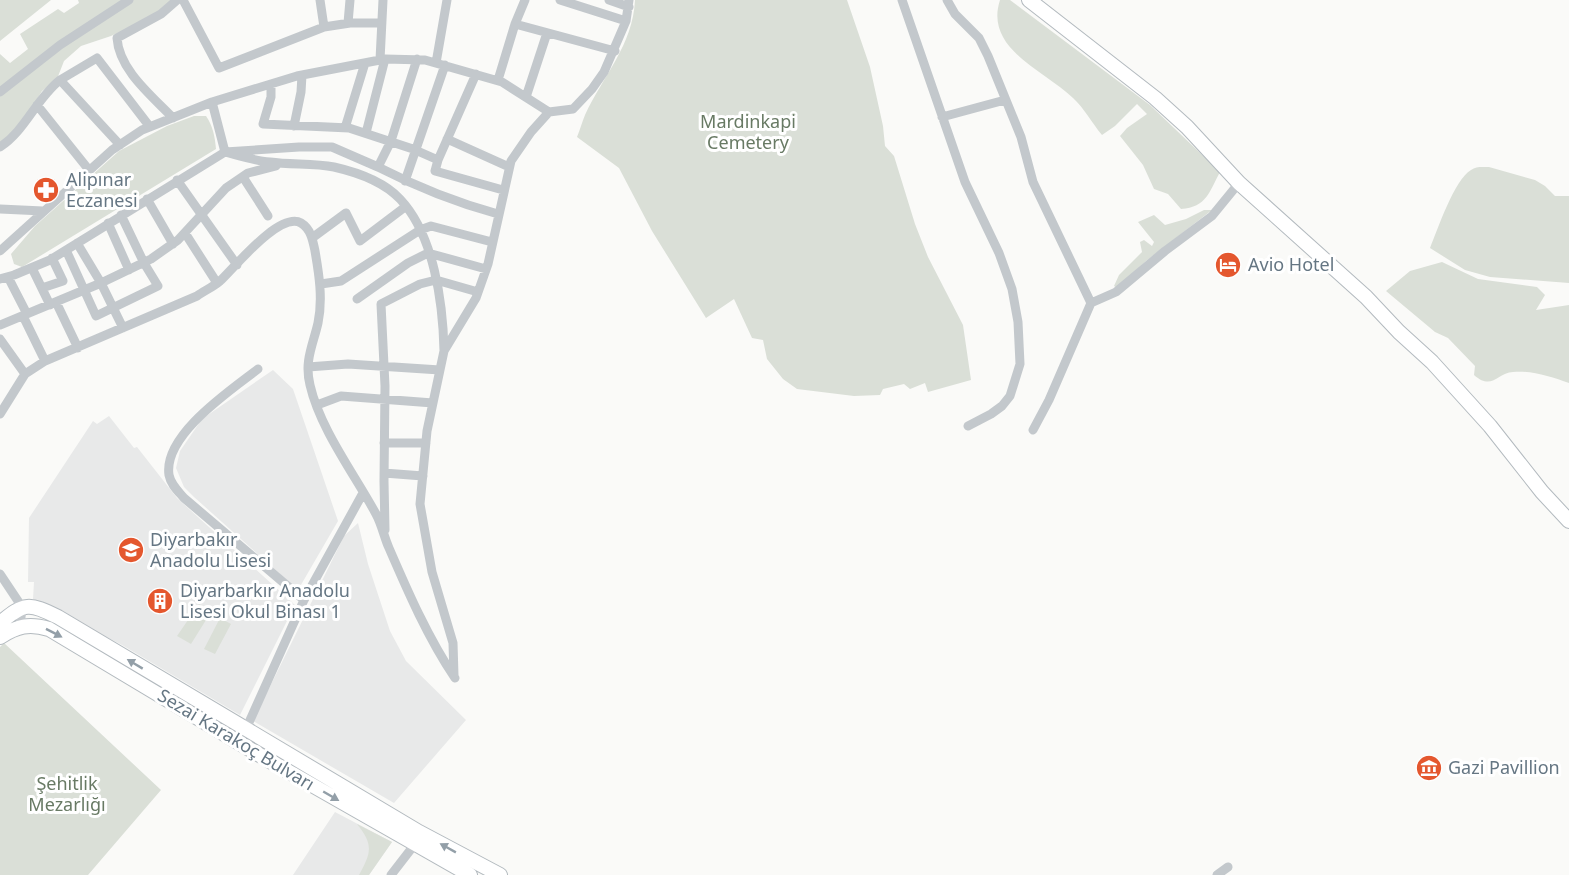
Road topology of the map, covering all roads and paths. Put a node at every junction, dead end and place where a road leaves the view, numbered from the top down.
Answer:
1 (129, 0) edge
2 (177, 0) edge
3 (183, 0) edge
4 (320, 0) edge
5 (350, 0) edge
6 (382, 0) edge
7 (447, 0) edge
8 (525, 0) edge
9 (560, 0) edge
10 (609, 0) edge
11 (902, 0) edge
12 (947, 0) edge
13 (1029, 0) edge
14 (629, 4) edge
15 (626, 21) junction
16 (348, 23) junction
17 (381, 23) junction
18 (515, 24) junction
19 (324, 27) junction
20 (547, 33) junction
21 (615, 51) junction
22 (382, 59) junction
23 (417, 59) junction
24 (364, 63) junction
25 (441, 64) junction
26 (476, 74) junction
27 (302, 75) junction
28 (60, 80) junction
29 (498, 80) junction
30 (271, 84) junction
31 (0, 92) edge
32 (526, 96) junction
33 (1005, 100) junction
34 (212, 102) junction
35 (37, 105) junction
36 (549, 112) junction
37 (942, 117) junction
38 (173, 118) junction
39 (294, 126) junction
40 (150, 127) junction
41 (345, 128) junction
42 (366, 133) junction
43 (447, 140) junction
44 (391, 141) junction
45 (120, 145) junction
46 (0, 147) edge
47 (417, 151) junction
48 (225, 152) junction
49 (438, 160) junction
50 (287, 163) junction
51 (378, 167) junction
52 (509, 167) junction
53 (89, 171) junction
54 (243, 177) junction
55 (177, 180) junction
56 (405, 181) junction
57 (1239, 183) junction
58 (503, 190) junction
59 (147, 199) junction
60 (405, 207) junction
61 (0, 209) edge
62 (43, 212) junction
63 (202, 214) junction
64 (498, 214) junction
65 (122, 215) junction
66 (268, 216) dead end
67 (108, 223) junction
68 (420, 230) junction
69 (185, 233) junction
70 (312, 238) junction
71 (492, 242) junction
72 (77, 243) junction
73 (173, 244) junction
74 (66, 250) junction
75 (0, 251) edge
76 (428, 253) junction
77 (52, 258) junction
78 (144, 263) junction
79 (237, 265) junction
80 (32, 268) junction
81 (486, 268) junction
82 (129, 270) junction
83 (4, 278) edge
84 (436, 280) junction
85 (101, 283) junction
86 (217, 283) junction
87 (321, 284) junction
88 (42, 288) junction
89 (84, 291) junction
90 (478, 292) junction
91 (357, 298) dead end
92 (1091, 303) junction
93 (53, 304) junction
94 (112, 308) junction
95 (25, 315) junction
96 (0, 325) edge
97 (123, 328) junction
98 (0, 339) edge
99 (78, 348) junction
100 (444, 351) junction
101 (45, 361) junction
102 (308, 367) junction
103 (384, 367) junction
104 (258, 369) dead end
105 (440, 370) junction
106 (25, 374) junction
107 (4, 398) edge
108 (385, 398) junction
109 (433, 403) junction
110 (317, 405) junction
111 (0, 414) edge
112 (968, 426) dead end
113 (1034, 430) dead end
114 (384, 443) junction
115 (426, 443) junction
116 (384, 473) junction
117 (423, 476) junction
118 (363, 493) junction
119 (1569, 520) edge
120 (385, 538) junction
121 (0, 574) edge
122 (304, 600) junction
123 (22, 607) junction
124 (0, 623) edge
125 (20, 627) junction
126 (0, 637) edge
127 (246, 729) junction
128 (415, 844) junction
129 (1228, 867) dead end
130 (391, 875) edge
131 (470, 875) edge
132 (500, 875) edge
133 (1217, 875) edge

1 - 31 street
2 - 38 street
3 - 19 street
4 - 19 street
5 - 16 street
6 - 17 street
7 - 25 street
8 - 18 street
9 - 15 street
10 - 14 street
11 - 37 street
12 - 33 street
13 - 57 street
14 - 15 street
15 - 21 street
16 - 17 street
16 - 19 street
17 - 22 street
18 - 20 street
18 - 29 street
20 - 21 street
20 - 32 street
21 - 36 street
22 - 23 street
22 - 24 street
22 - 42 street
23 - 25 street
23 - 44 street
24 - 27 street
24 - 41 street
25 - 26 street
25 - 47 street
26 - 29 street
26 - 43 street
27 - 30 street
27 - 39 street
28 - 35 street
28 - 40 street
28 - 45 street
29 - 32 street
30 - 34 street
30 - 39 street
32 - 36 street
33 - 37 street
33 - 92 street
34 - 38 street
34 - 48 street
35 - 46 street
35 - 53 street
36 - 52 street
37 - 112 street
38 - 40 street
39 - 41 street
40 - 45 street
41 - 42 street
42 - 44 street
43 - 49 street
43 - 52 street
44 - 47 street
44 - 51 street
45 - 53 street
47 - 49 street
47 - 56 street
48 - 50 street
48 - 51 street
48 - 55 street
49 - 58 street
50 - 54 street
50 - 60 street
51 - 56 street
52 - 58 street
53 - 62 street
54 - 63 street
54 - 66 street
55 - 59 street
55 - 63 street
56 - 64 street
57 - 92 street
57 - 119 street
58 - 64 street
59 - 65 street
59 - 73 street
60 - 68 street
60 - 70 street
61 - 62 street
62 - 75 street
63 - 69 street
63 - 79 street
64 - 71 street
65 - 67 street
65 - 78 street
67 - 72 street
67 - 82 street
68 - 71 street
68 - 76 street
68 - 87 street
69 - 73 street
69 - 86 street
70 - 79 street
70 - 87 street
71 - 81 street
72 - 74 street
72 - 85 street
73 - 78 street
74 - 77 street
74 - 89 street
76 - 81 street
76 - 84 street
76 - 91 street
77 - 80 street
77 - 88 street
78 - 82 street
78 - 94 street
79 - 86 street
80 - 83 street
80 - 88 street
81 - 90 street
82 - 85 street
83 - 95 street
84 - 90 street
84 - 100 street
84 - 103 street
85 - 89 street
85 - 94 street
86 - 97 street
87 - 102 street
88 - 93 street
89 - 93 street
89 - 94 street
90 - 100 street
92 - 113 street
93 - 95 street
93 - 99 street
94 - 97 street
95 - 96 street
95 - 101 street
97 - 99 street
98 - 106 street
99 - 101 street
100 - 105 street
101 - 106 street
102 - 103 street
102 - 110 street
103 - 105 street
103 - 108 street
104 - 122 street
105 - 109 street
106 - 107 street
107 - 111 street
108 - 109 street
108 - 110 street
108 - 114 street
109 - 115 street
110 - 118 street
114 - 115 street
114 - 116 street
115 - 117 street
116 - 117 street
116 - 120 street
117 - 120 street
118 - 120 street
118 - 122 street
121 - 123 street
122 - 127 street
123 - 124 street
123 - 125 street
127 -> 123 street
125 - 126 street
125 -> 128 street, Sezai Karakoç Bulvarı
132 -> 127 street
128 - 130 street
128 - 131 street, Sezai Karakoç Bulvarı
129 - 133 street

